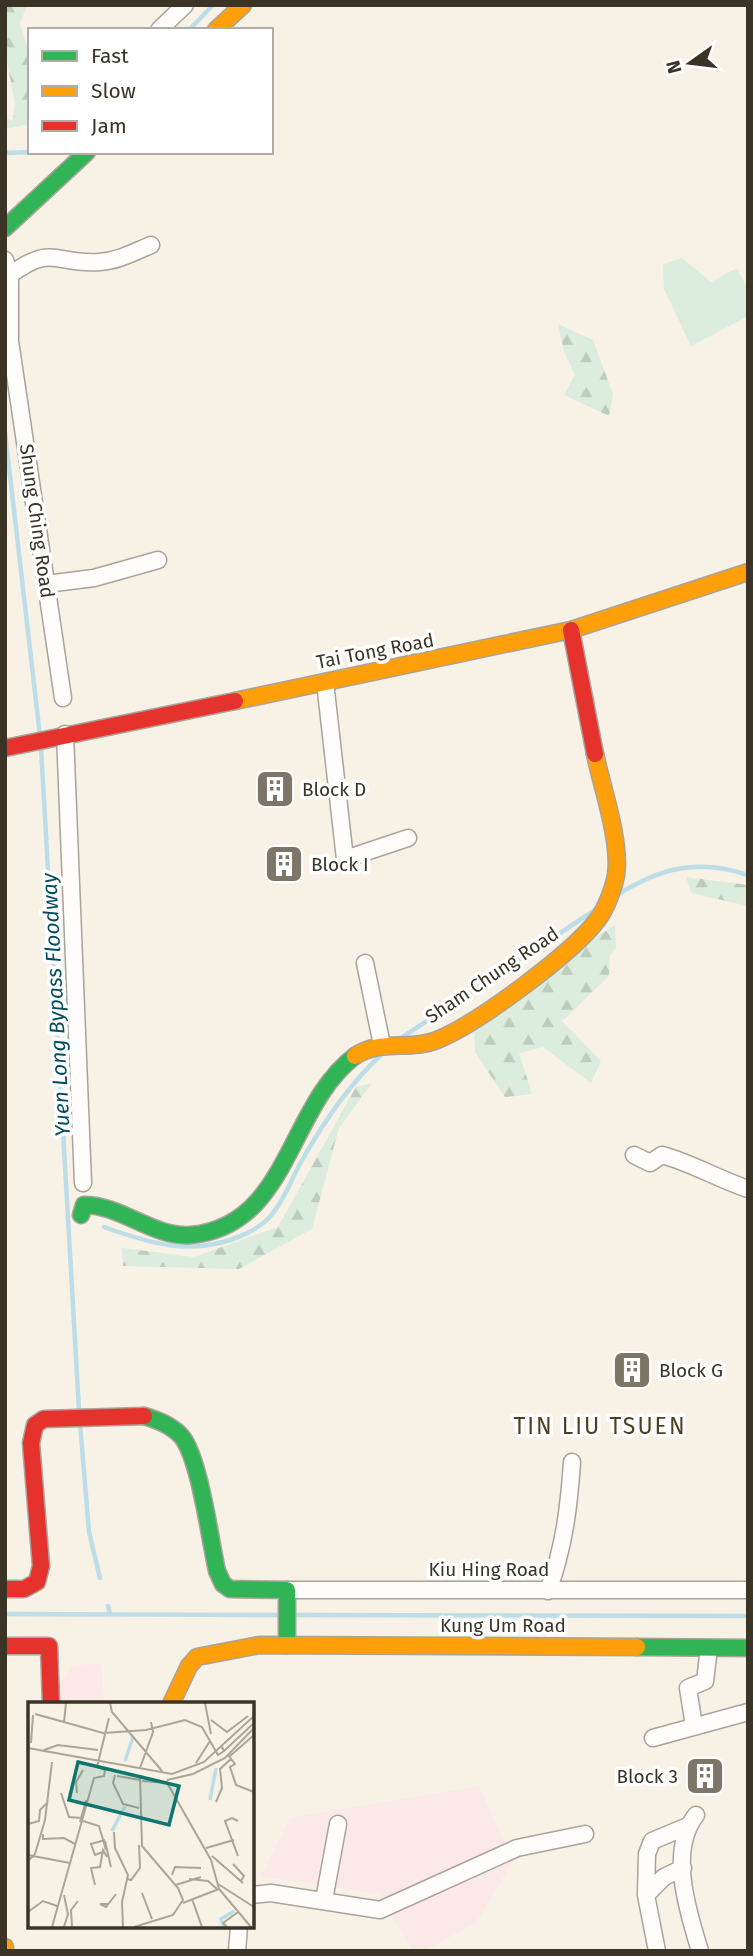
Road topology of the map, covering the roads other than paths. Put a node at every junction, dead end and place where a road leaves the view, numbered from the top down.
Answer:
1 (186, 5) edge
2 (243, 5) edge
3 (161, 28) edge
4 (218, 28) edge
5 (85, 154) edge
6 (5, 228) edge
7 (151, 245) dead end
8 (8, 267) edge
9 (158, 560) dead end
10 (748, 572) edge
11 (46, 584) junction
12 (571, 630) junction
13 (325, 682) junction
14 (63, 698) dead end
15 (65, 734) junction
16 (5, 748) edge
17 (408, 838) dead end
18 (365, 963) dead end
19 (375, 1046) junction
20 (634, 1155) dead end
21 (83, 1183) dead end
22 (748, 1189) edge
23 (81, 1215) dead end
24 (572, 1462) dead end
25 (5, 1589) edge
26 (287, 1590) junction
27 (748, 1590) edge
28 (548, 1591) junction
29 (288, 1645) junction
30 (5, 1646) edge
31 (709, 1647) junction
32 (748, 1648) edge
33 (51, 1702) edge
34 (172, 1702) edge
35 (748, 1712) edge
36 (694, 1726) junction
37 (653, 1738) dead end
38 (338, 1824) dead end
39 (585, 1834) dead end
40 (683, 1868) junction
41 (254, 1895) edge
42 (646, 1895) junction
43 (324, 1900) junction
44 (239, 1928) edge
45 (237, 1951) edge
46 (657, 1951) edge
47 (700, 1951) edge

1 - 3 street
2 - 4 street
5 - 6 street
7 - 8 street
8 - 11 street, Shung Ching Road
9 - 11 street
10 - 12 street, Tai Tong Road
11 - 14 street, Shung Ching Road
12 - 13 street, Tai Tong Road
12 - 19 street, Sham Chung Road
13 - 15 street, Tai Tong Road
13 - 17 street
15 - 16 street, Tai Tong Road
15 - 21 street
18 - 19 street
19 - 23 street
20 - 22 street
24 - 28 street
25 - 26 street, Kiu Hing Road
26 - 28 street, Kiu Hing Road
26 - 29 street
27 - 28 street, Kiu Hing Road
29 - 31 street, Kung Um Road
29 - 34 street, Kung Um Road
30 - 33 street
31 - 32 street, Kung Um Road
31 - 36 street
35 - 36 street
36 - 37 street
38 - 43 street
39 - 43 street
40 - 42 street
40 - 42 street
40 - 47 street
41 - 43 street
42 - 46 street
44 - 45 street

